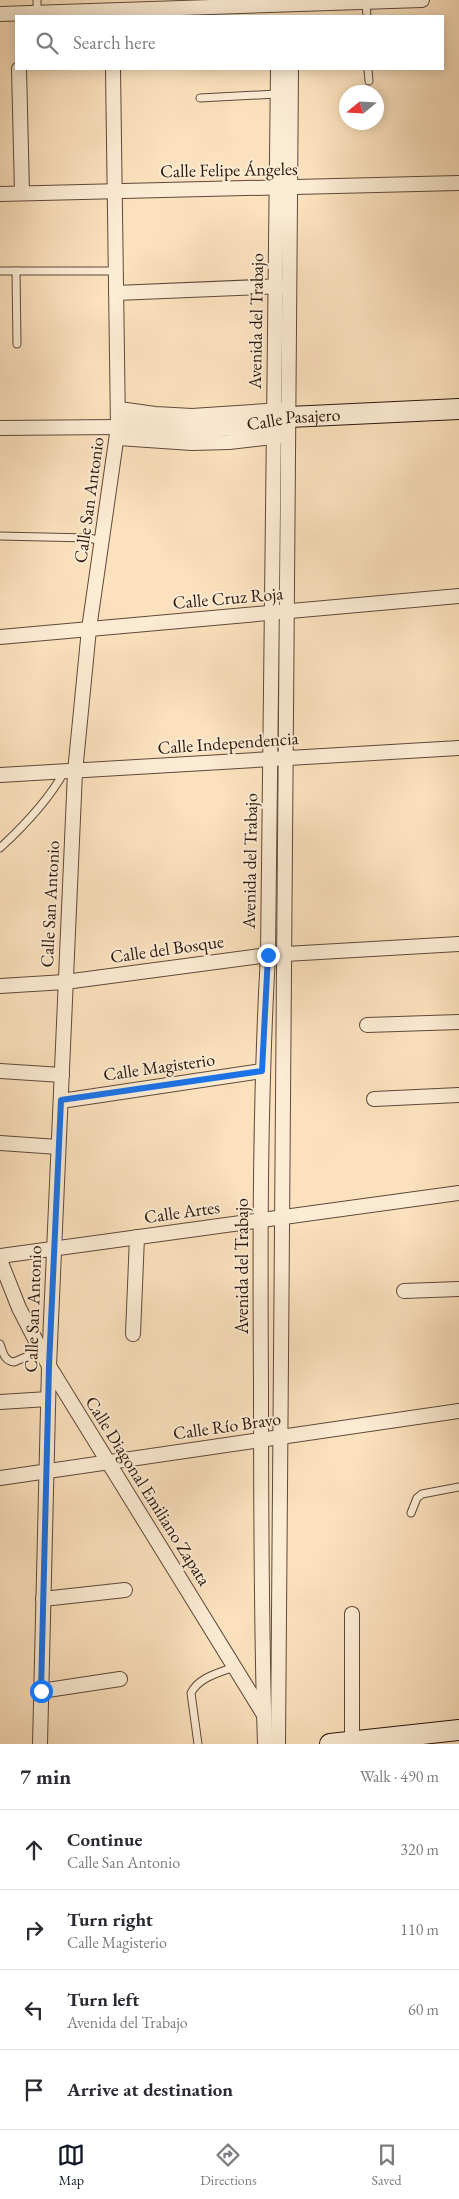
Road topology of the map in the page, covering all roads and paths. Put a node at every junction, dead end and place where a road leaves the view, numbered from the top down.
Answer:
1 (422, 0) edge
2 (366, 2) junction
3 (37, 6) edge
4 (285, 7) edge
5 (113, 9) edge
6 (0, 14) edge
7 (18, 15) edge
8 (367, 15) edge
9 (19, 70) edge
10 (113, 70) edge
11 (278, 70) edge
12 (291, 70) edge
13 (368, 70) edge
14 (369, 81) dead end
15 (278, 94) junction
16 (200, 98) dead end
17 (459, 183) edge
18 (283, 187) junction
19 (115, 191) junction
20 (22, 193) junction
21 (0, 194) edge
22 (0, 271) edge
23 (16, 271) junction
24 (116, 271) junction
25 (282, 286) junction
26 (116, 293) junction
27 (17, 344) dead end
28 (459, 409) edge
29 (281, 422) junction
30 (121, 425) junction
31 (0, 428) edge
32 (0, 536) edge
33 (102, 540) junction
34 (459, 596) edge
35 (287, 612) junction
36 (272, 613) junction
37 (89, 629) junction
38 (0, 637) edge
39 (459, 748) edge
40 (286, 758) junction
41 (270, 759) junction
42 (70, 772) junction
43 (0, 775) edge
44 (0, 848) edge
45 (459, 944) edge
46 (268, 955) junction
47 (284, 955) junction
48 (65, 982) junction
49 (0, 986) edge
50 (459, 1022) edge
51 (367, 1025) dead end
52 (0, 1071) edge
53 (262, 1071) junction
54 (62, 1075) junction
55 (459, 1095) edge
56 (374, 1098) dead end
57 (61, 1100) junction
58 (0, 1143) edge
59 (58, 1147) junction
60 (459, 1194) edge
61 (281, 1218) junction
62 (260, 1220) junction
63 (137, 1237) junction
64 (54, 1249) junction
65 (0, 1256) edge
66 (0, 1260) edge
67 (459, 1289) edge
68 (404, 1291) dead end
69 (133, 1334) dead end
70 (0, 1344) edge
71 (40, 1351) junction
72 (49, 1366) junction
73 (48, 1399) junction
74 (0, 1402) edge
75 (459, 1411) edge
76 (280, 1437) junction
77 (261, 1440) junction
78 (108, 1462) junction
79 (46, 1472) junction
80 (0, 1478) edge
81 (459, 1488) edge
82 (411, 1512) dead end
83 (125, 1590) dead end
84 (43, 1599) junction
85 (352, 1614) dead end
86 (234, 1667) junction
87 (120, 1679) dead end
88 (41, 1691) junction
89 (264, 1716) junction
90 (459, 1730) edge
91 (278, 1739) edge
92 (352, 1741) junction
93 (40, 1744) edge
94 (198, 1744) edge
95 (265, 1744) edge
96 (330, 1744) edge

1 - 2 street
2 - 4 street
2 - 8 lane
3 - 5 street
3 - 7 street
4 - 5 street
6 - 7 street
9 - 20 street
10 - 19 street, Calle San Antonio
11 - 15 street, Avenida del Trabajo
12 - 18 street, Avenida del Trabajo
13 - 14 lane
15 - 16 lane
15 - 18 street, Avenida del Trabajo
17 - 18 street, Calle Felipe Ángeles
18 - 19 street, Calle Felipe Ángeles
18 - 25 street, Avenida del Trabajo
19 - 20 street, Calle Felipe Ángeles
19 - 24 street, Calle San Antonio
20 - 21 street, Calle Felipe Ángeles
22 - 23 lane
23 - 24 lane
23 - 27 lane
24 - 26 street, Calle San Antonio
25 - 26 street
25 - 29 street, Avenida del Trabajo
26 - 30 street, Calle San Antonio
28 - 29 street, Calle Pasajero
29 - 30 street, Calle Pasajero
29 - 35 street, Avenida del Trabajo
29 - 36 street, Avenida del Trabajo
30 - 31 street, Calle Pasajero
30 - 33 street, Calle San Antonio
32 - 33 lane
33 - 37 street, Calle San Antonio
34 - 35 street, Calle Cruz Roja
35 - 36 street, Calle Cruz Roja
35 - 40 street, Avenida del Trabajo
36 - 37 street, Calle Cruz Roja
36 - 41 street, Avenida del Trabajo
37 - 38 street, Calle Cruz Roja
37 - 42 street, Calle San Antonio
39 - 40 street, Calle Independencia
40 - 41 street, Calle Independencia
40 - 47 street, Avenida del Trabajo
41 - 42 street, Calle Independencia
41 - 46 street, Avenida del Trabajo
42 - 43 street, Calle Independencia
42 - 44 lane
42 - 48 street, Calle San Antonio
45 - 47 street, Calle del Bosque
46 - 47 street, Calle del Bosque
46 - 48 street, Calle del Bosque
46 - 53 street, Avenida del Trabajo
47 - 61 street, Avenida del Trabajo
48 - 49 street, Calle del Bosque
48 - 54 street, Calle San Antonio
50 - 51 street
52 - 54 street
53 - 57 street, Calle Magisterio
53 - 62 street, Avenida del Trabajo
54 - 57 street, Calle San Antonio
55 - 56 street
57 - 59 street, Calle San Antonio
58 - 59 street
59 - 64 street, Calle San Antonio
60 - 61 street, Calle Artes
61 - 62 street, Calle Artes
61 - 76 street, Avenida del Trabajo
62 - 63 street, Calle Artes
62 - 77 street, Avenida del Trabajo
63 - 64 street, Calle Artes
63 - 69 street
64 - 65 street, Calle Artes
64 - 72 street, Calle San Antonio
66 - 71 street, Calle Diagonal Emiliano Zapata
67 - 68 street
70 - 71 lane
71 - 72 street, Calle Diagonal Emiliano Zapata
72 - 73 street, Calle San Antonio
72 - 78 street, Calle Diagonal Emiliano Zapata
73 - 74 street
73 - 79 street, Calle San Antonio
75 - 76 street, Calle Río Bravo
76 - 77 street, Calle Río Bravo
76 - 91 street, Avenida del Trabajo
77 - 78 street, Calle Río Bravo
77 - 89 street, Avenida del Trabajo
78 - 79 street, Calle Río Bravo
78 - 86 street, Calle Diagonal Emiliano Zapata
79 - 80 street, Calle Río Bravo
79 - 84 street, Calle San Antonio
81 - 82 lane
83 - 84 street
84 - 88 street, Calle San Antonio
85 - 92 street
86 - 89 street, Calle Diagonal Emiliano Zapata
86 - 94 lane
87 - 88 street
88 - 93 street, Calle San Antonio
89 - 91 street, Calle Diagonal Emiliano Zapata
89 - 95 street, Avenida del Trabajo
90 - 92 street
92 - 96 street

